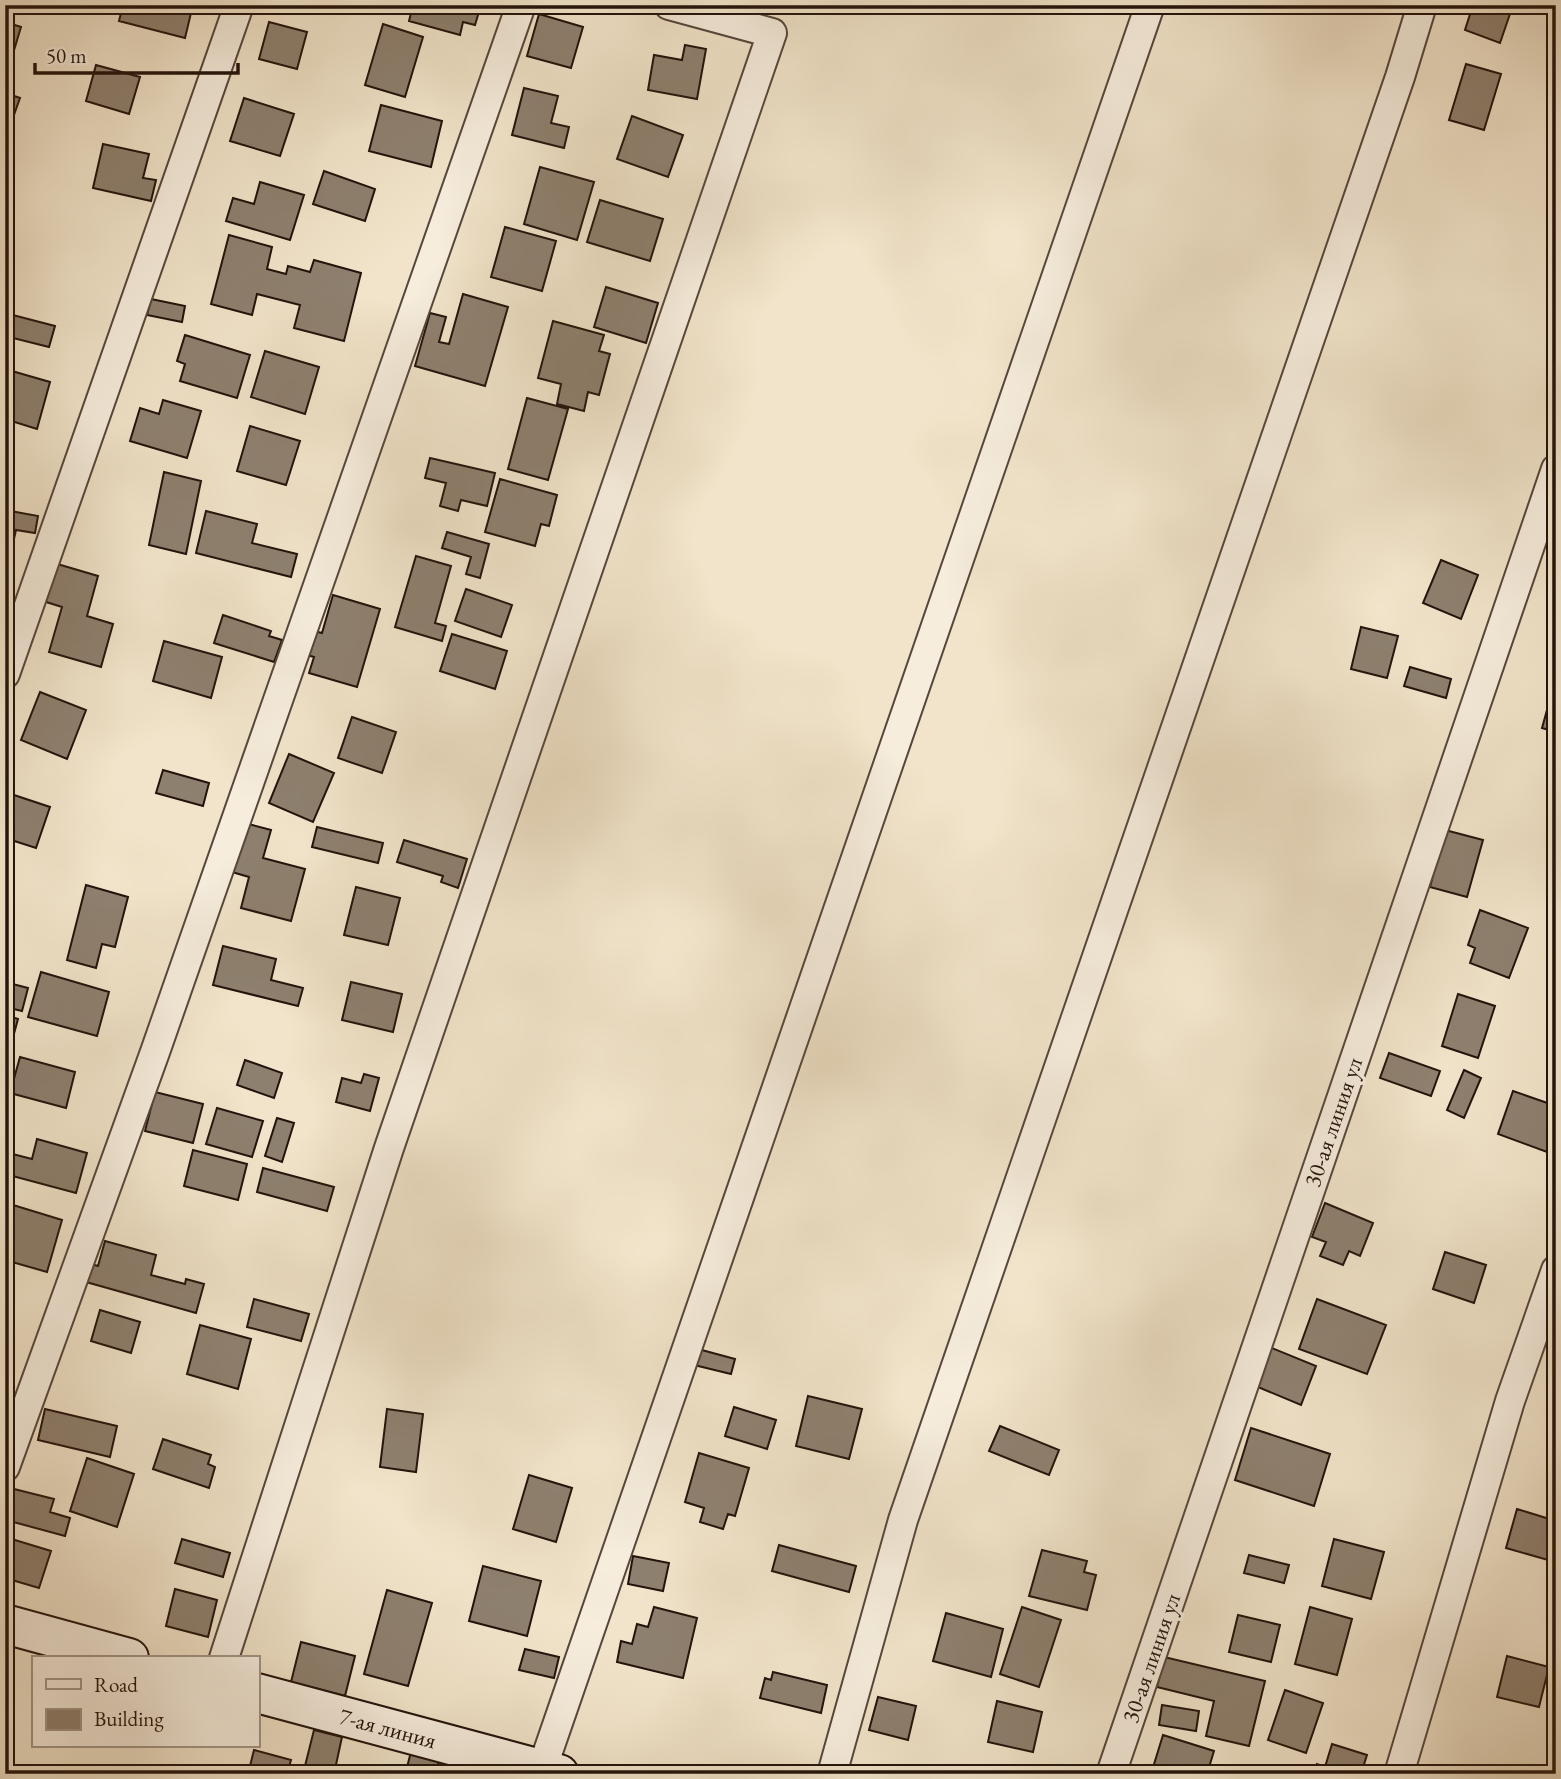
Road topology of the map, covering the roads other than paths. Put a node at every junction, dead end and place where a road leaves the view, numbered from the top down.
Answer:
1 (239, 5) edge
2 (521, 5) edge
3 (669, 5) edge
4 (763, 5) edge
5 (1150, 5) edge
6 (1422, 5) edge
7 (772, 33) junction
8 (1556, 470) edge
9 (5, 674) edge
10 (1556, 1270) edge
11 (5, 1467) edge
12 (5, 1624) edge
13 (122, 1656) edge
14 (225, 1656) edge
15 (259, 1694) edge
16 (551, 1772) edge
17 (832, 1774) edge
18 (1111, 1774) edge
19 (1399, 1774) edge

1 - 9 street
2 - 11 street
3 - 7 street
4 - 7 street
5 - 16 street
6 - 17 street
7 - 14 street
8 - 18 street, 30-ая линия ул
10 - 19 street
12 - 13 street
15 - 16 street, 7-ая линия

